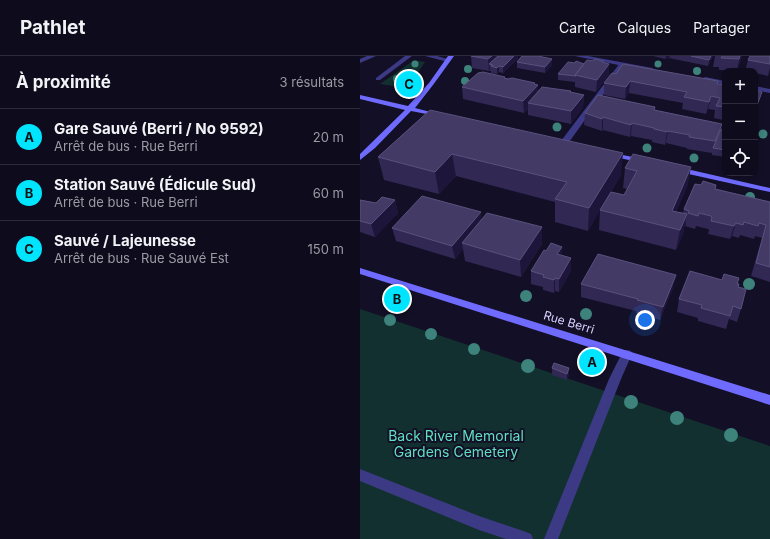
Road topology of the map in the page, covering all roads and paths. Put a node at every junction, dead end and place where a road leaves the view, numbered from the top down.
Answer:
1 (373, 56) edge
2 (409, 56) edge
3 (428, 56) edge
4 (578, 56) edge
5 (449, 58) edge
6 (360, 61) edge
7 (622, 64) junction
8 (659, 71) edge
9 (696, 77) edge
10 (378, 79) dead end
11 (722, 82) edge
12 (758, 89) edge
13 (770, 91) edge
14 (360, 97) edge
15 (410, 109) junction
16 (450, 118) edge
17 (564, 143) edge
18 (602, 152) edge
19 (360, 158) edge
20 (649, 163) edge
21 (672, 168) edge
22 (770, 188) edge
23 (360, 270) edge
24 (627, 354) junction
25 (770, 400) edge
26 (360, 475) edge
27 (526, 539) edge
28 (551, 539) edge

1 - 6 street
2 - 10 street
3 - 5 street
4 - 7 street
5 - 15 main road
7 - 8 street
7 - 17 street
9 - 11 street
12 - 13 street
14 - 15 main road
15 - 16 main road
15 - 19 main road
18 - 20 main road
21 - 22 main road
23 - 24 main road, Rue Berri
24 - 25 main road, Rue Berri
24 - 28 street
26 - 27 street

